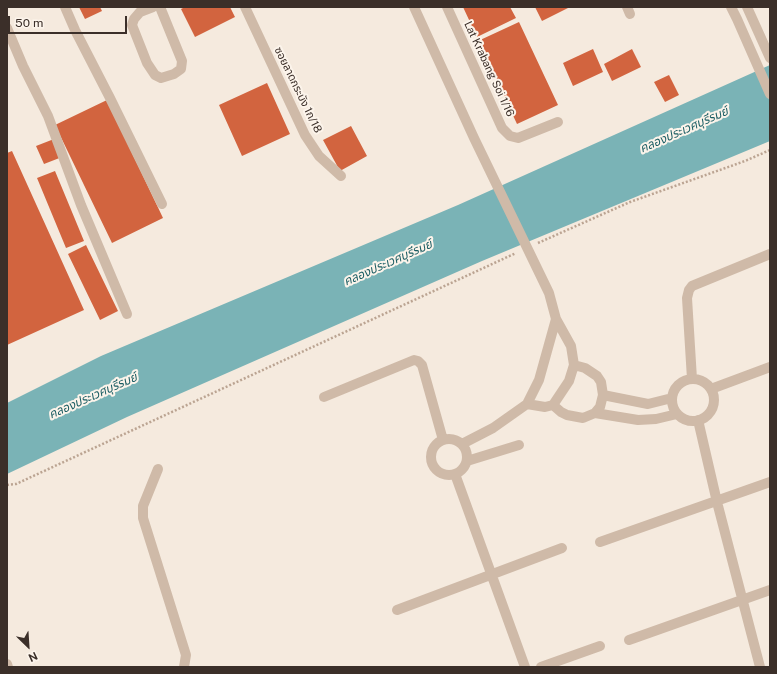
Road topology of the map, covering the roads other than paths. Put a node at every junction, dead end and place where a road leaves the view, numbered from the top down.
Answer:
1 (65, 7) edge
2 (153, 7) edge
3 (160, 7) edge
4 (245, 7) edge
5 (414, 7) edge
6 (447, 7) edge
7 (731, 7) edge
8 (749, 10) edge
9 (7, 28) edge
10 (770, 58) edge
11 (770, 94) edge
12 (558, 122) dead end
13 (341, 176) dead end
14 (162, 204) dead end
15 (770, 254) edge
16 (127, 314) dead end
17 (556, 319) junction
18 (574, 365) junction
19 (770, 367) edge
20 (692, 378) junction
21 (711, 389) junction
22 (603, 395) junction
23 (324, 397) dead end
24 (672, 398) junction
25 (527, 404) junction
26 (553, 405) junction
27 (595, 413) junction
28 (677, 414) junction
29 (698, 420) junction
30 (443, 440) junction
31 (462, 444) junction
32 (519, 445) dead end
33 (467, 461) junction
34 (158, 469) dead end
35 (455, 474) junction
36 (770, 482) edge
37 (717, 502) junction
38 (600, 542) dead end
39 (562, 548) dead end
40 (492, 574) junction
41 (770, 590) edge
42 (742, 601) junction
43 (397, 610) dead end
44 (629, 640) dead end
45 (600, 646) dead end
46 (7, 664) edge
47 (8, 667) edge
48 (184, 667) edge
49 (525, 667) edge
50 (541, 667) edge
51 (760, 667) edge

1 - 14 street
2 - 3 street
4 - 13 street, ซอยลาดกระบัง 1ก/18
5 - 17 street
6 - 12 street, Lat Krabang Soi 1/16
7 - 11 street
8 - 10 street
9 - 16 street
15 - 20 street
17 - 18 street
17 - 25 street
18 - 22 street
18 - 26 street
19 - 21 street
20 - 21 street
20 - 24 street
21 - 29 street
22 - 24 street
22 - 27 street
23 - 30 street
24 - 28 street
25 - 26 street
25 - 31 street
26 - 27 street
27 - 28 street
28 - 29 street
29 - 37 street
30 - 31 street
30 - 35 street
31 - 33 street
32 - 33 street
33 - 35 street
34 - 48 street
35 - 40 street
36 - 37 street
37 - 38 street
37 - 42 street
39 - 40 street
40 - 43 street
40 - 49 street
41 - 42 street
42 - 44 street
42 - 51 street
45 - 50 street
46 - 47 street

